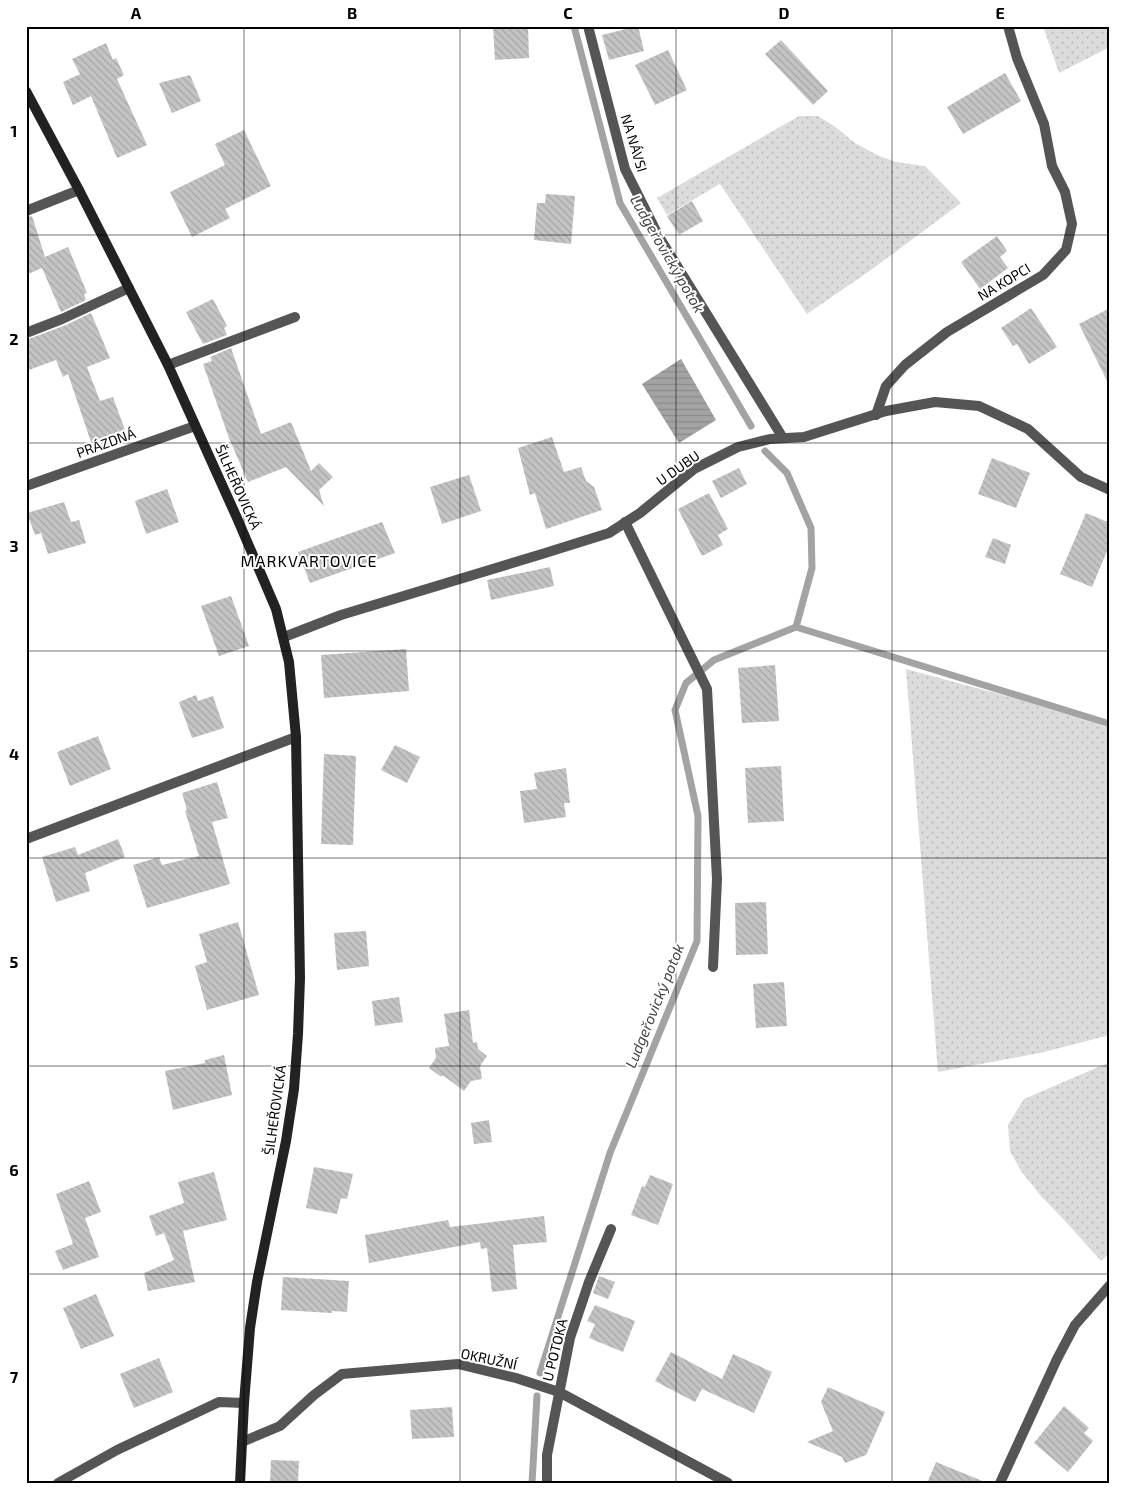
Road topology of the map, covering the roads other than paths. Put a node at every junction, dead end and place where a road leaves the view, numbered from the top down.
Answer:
1 (588, 26) edge
2 (1008, 26) edge
3 (26, 91) edge
4 (30, 108) edge
5 (79, 190) junction
6 (26, 211) edge
7 (129, 288) junction
8 (295, 317) dead end
9 (26, 332) edge
10 (168, 365) junction
11 (876, 415) junction
12 (195, 426) junction
13 (783, 438) junction
14 (26, 486) edge
15 (1110, 490) edge
16 (626, 522) junction
17 (284, 637) junction
18 (296, 737) junction
19 (26, 839) edge
20 (713, 967) dead end
21 (611, 1229) dead end
22 (1110, 1285) edge
23 (559, 1392) junction
24 (244, 1403) junction
25 (242, 1442) junction
26 (58, 1483) edge
27 (240, 1483) edge
28 (547, 1483) edge
29 (728, 1483) edge
30 (1000, 1483) edge

1 - 13 street, NA NÁVSI
2 - 11 street, NA KOPCI
3 - 4 street, ŠILHEŘOVICKÁ
4 - 5 street, ŠILHEŘOVICKÁ
5 - 6 street
5 - 7 street, ŠILHEŘOVICKÁ
7 - 9 street
7 - 10 street, ŠILHEŘOVICKÁ
8 - 10 street
10 - 12 street, ŠILHEŘOVICKÁ
11 - 13 street, U DUBU
11 - 15 street, U DUBU
12 - 14 street, PRÁZDNÁ
12 - 17 street, ŠILHEŘOVICKÁ
13 - 16 street, U DUBU
16 - 17 street, U DUBU
16 - 20 street
17 - 18 street, ŠILHEŘOVICKÁ
18 - 19 street
18 - 24 street, ŠILHEŘOVICKÁ
21 - 23 street, U POTOKA
22 - 30 street
23 - 25 street, OKRUŽNÍ
23 - 28 street, U POTOKA
23 - 29 street, OKRUŽNÍ
24 - 25 street, ŠILHEŘOVICKÁ
24 - 26 street
25 - 27 street, ŠILHEŘOVICKÁ

